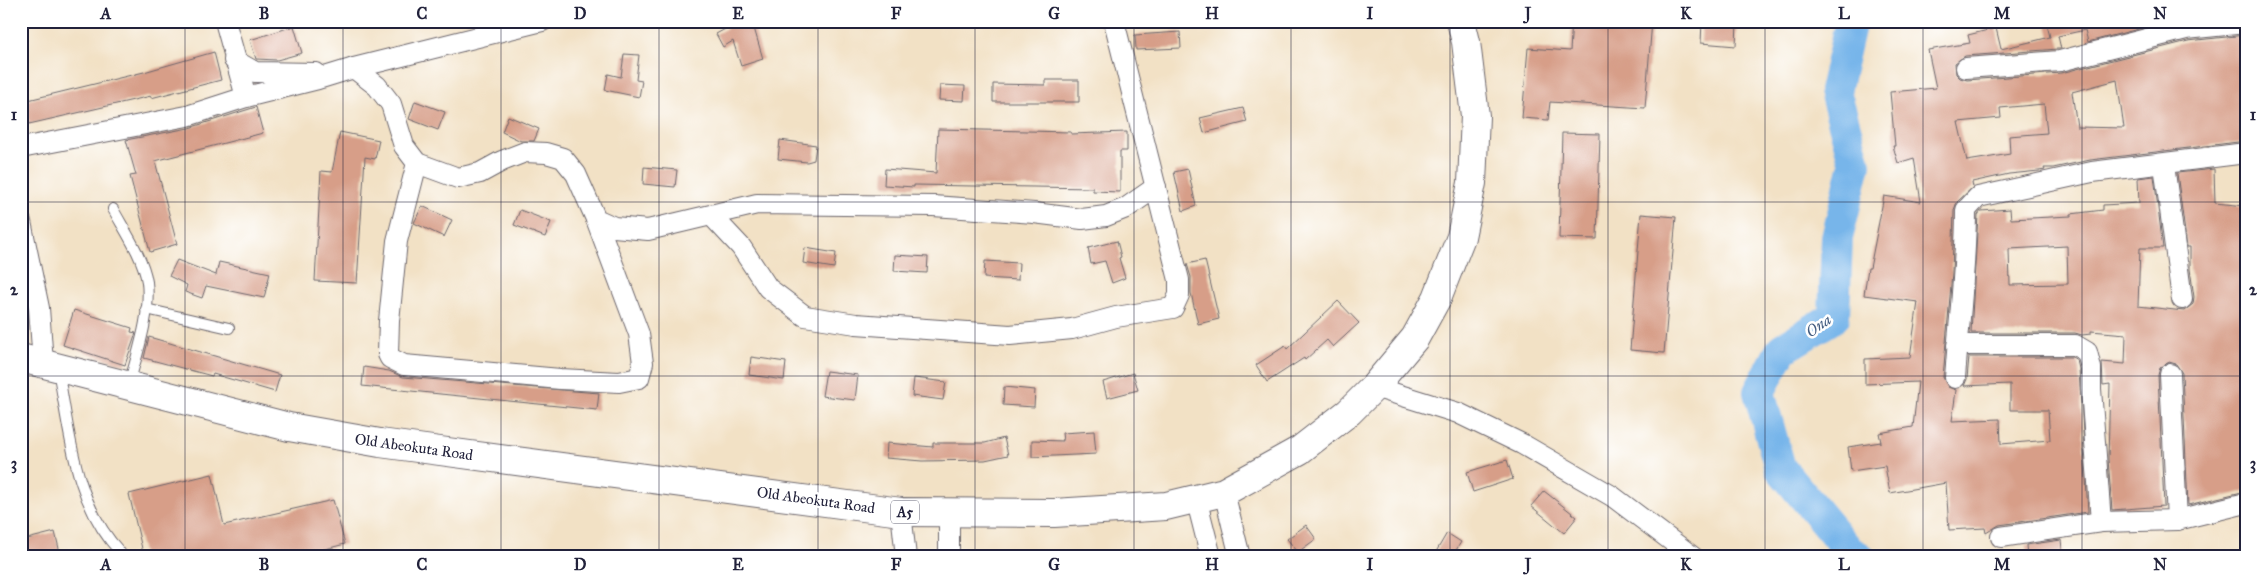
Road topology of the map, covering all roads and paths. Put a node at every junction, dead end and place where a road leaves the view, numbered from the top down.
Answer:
1 (225, 21) edge
2 (542, 21) edge
3 (1114, 21) edge
4 (1461, 21) edge
5 (2246, 24) edge
6 (234, 60) junction
7 (354, 68) junction
8 (1966, 68) dead end
9 (329, 76) junction
10 (246, 97) junction
11 (21, 148) edge
12 (2246, 153) edge
13 (417, 163) junction
14 (2164, 165) junction
15 (1156, 187) junction
16 (113, 209) dead end
17 (712, 216) junction
18 (596, 219) junction
19 (21, 222) edge
20 (2182, 299) dead end
21 (146, 309) junction
22 (230, 328) dead end
23 (1957, 345) junction
24 (40, 363) edge
25 (2170, 374) dead end
26 (1955, 378) dead end
27 (129, 386) junction
28 (1374, 387) junction
29 (1224, 492) junction
30 (1196, 498) junction
31 (2246, 503) edge
32 (902, 512) junction
33 (949, 512) junction
34 (2177, 520) junction
35 (2101, 522) junction
36 (2001, 537) dead end
37 (120, 552) dead end
38 (906, 557) edge
39 (949, 557) edge
40 (1211, 557) edge
41 (1240, 557) edge
42 (1693, 557) edge

1 - 6 street
2 - 7 street
3 - 15 street
4 - 28 highway, Old Abeokuta Road / A5
5 - 8 street
6 - 9 street
6 - 10 street
7 - 9 street
7 - 13 street
9 - 10 street
10 - 11 street
12 - 14 street
13 - 18 street
13 - 18 street
14 - 20 street
14 - 23 street
15 - 17 street
15 - 17 street
16 - 21 lane
17 - 18 street
19 - 24 street
21 - 22 lane
21 - 27 lane
23 - 26 street
23 - 35 street
24 - 27 highway, Old Abeokuta Road / A5
24 - 37 lane
25 - 34 street
27 - 32 highway, Old Abeokuta Road / A5
28 - 29 highway, Old Abeokuta Road / A5
28 - 42 street
29 - 30 highway, Old Abeokuta Road / A5
29 - 41 street
30 - 33 highway, Old Abeokuta Road / A5
30 - 40 street
31 - 34 street
32 - 33 highway, Old Abeokuta Road / A5
32 - 38 street
33 - 39 street
34 - 35 street
35 - 36 street

